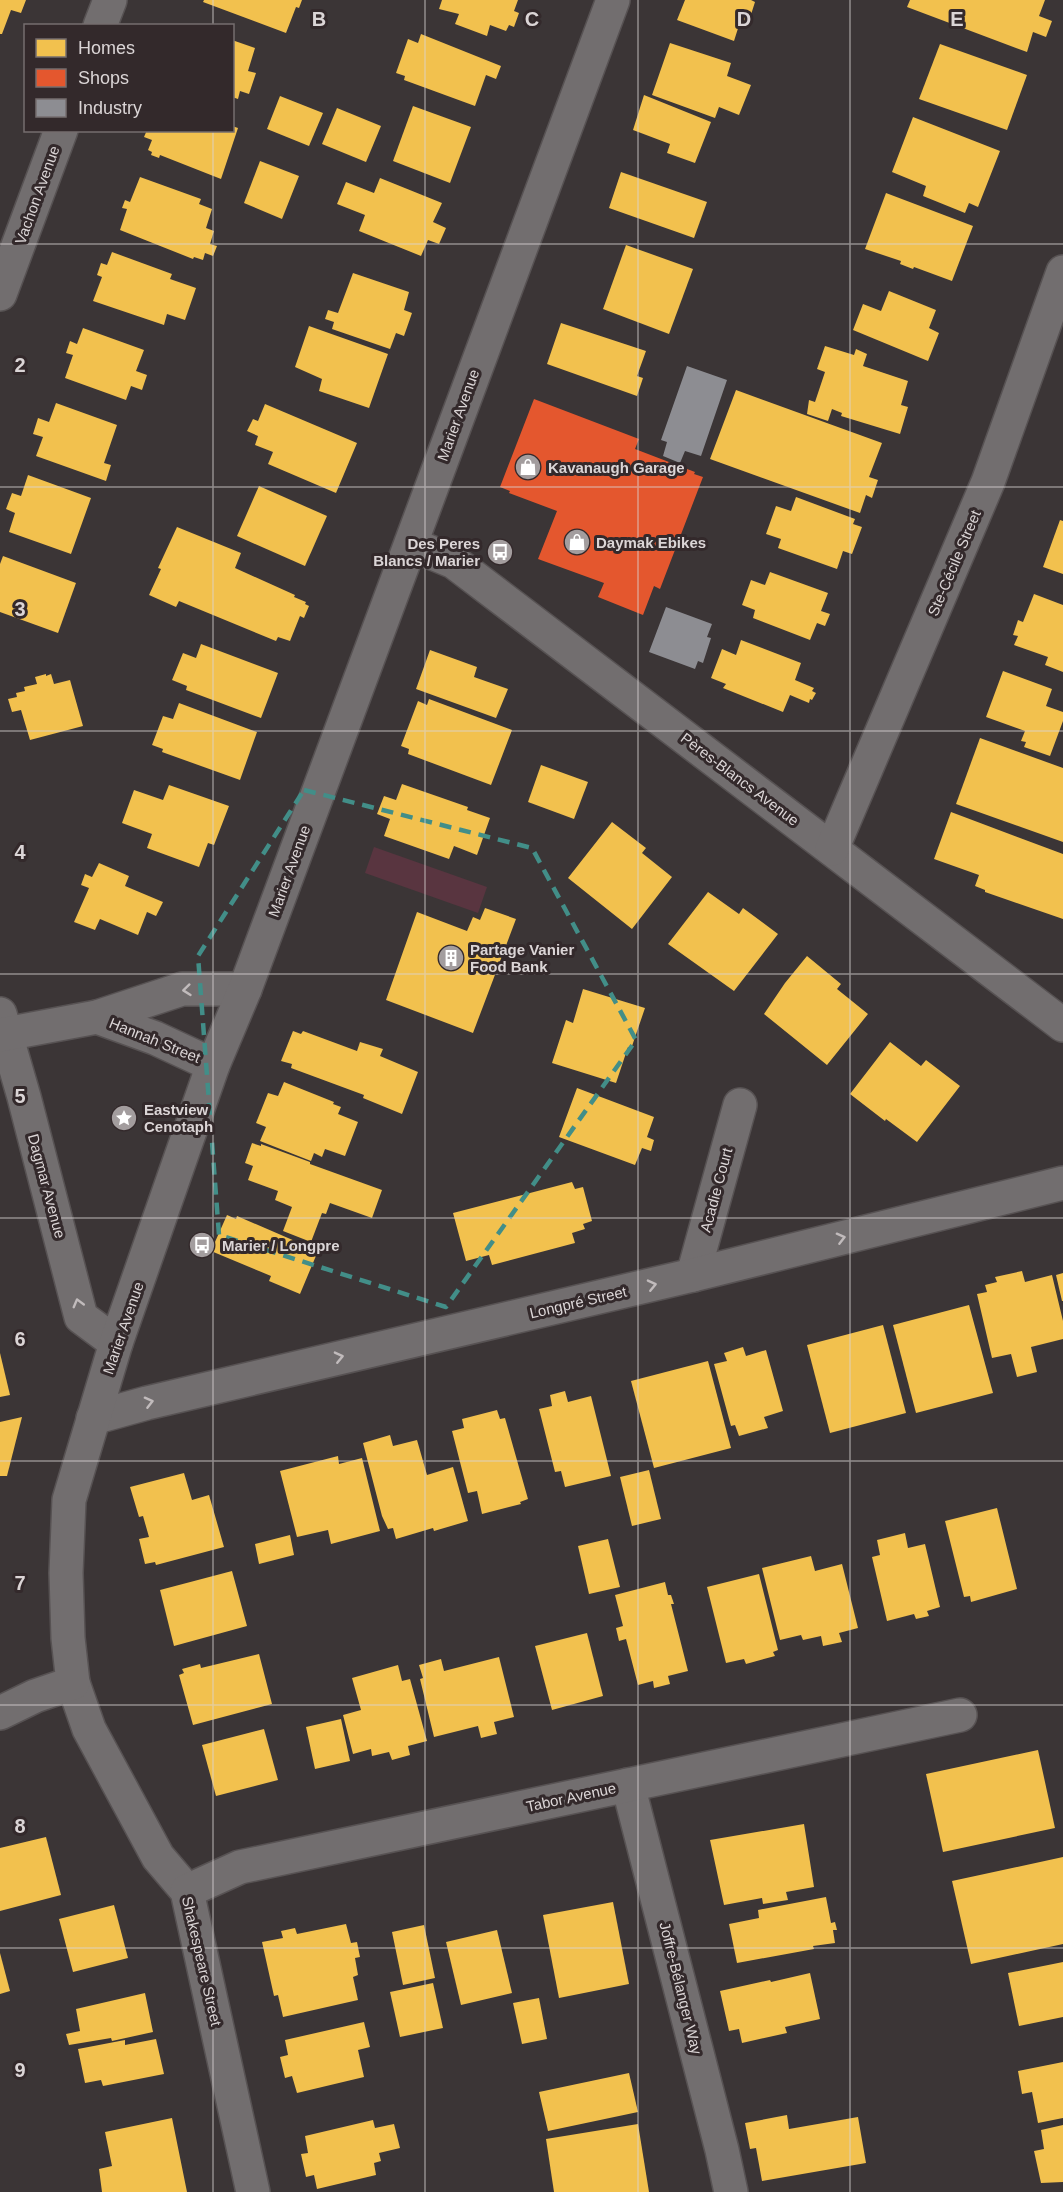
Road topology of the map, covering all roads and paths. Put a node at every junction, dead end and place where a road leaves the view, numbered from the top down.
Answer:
1 (110, 0) edge
2 (613, 0) edge
3 (101, 24) edge
4 (60, 132) edge
5 (1063, 272) edge
6 (0, 294) edge
7 (411, 544) junction
8 (832, 849) junction
9 (245, 989) junction
10 (97, 1017) junction
11 (1063, 1025) edge
12 (2, 1027) edge
13 (213, 1065) junction
14 (740, 1105) dead end
15 (1063, 1183) edge
16 (693, 1275) junction
17 (116, 1343) junction
18 (93, 1418) junction
19 (73, 1683) junction
20 (0, 1713) edge
21 (960, 1715) dead end
22 (628, 1785) junction
23 (187, 1892) junction
24 (253, 2192) edge
25 (731, 2192) edge

1 - 3 street
2 - 7 street, Marier Avenue
4 - 6 street, Vachon Avenue
5 - 8 street, Ste-Cécile Street
7 - 8 street, Pères-Blancs Avenue
7 - 9 street, Marier Avenue
8 - 11 street, Pères-Blancs Avenue
9 -> 10 street, Hannah Street
9 - 13 street, Marier Avenue
10 - 12 street, Hannah Street
10 - 13 street, Hannah Street
17 -> 12 street, Dagmar Avenue
13 - 17 street, Marier Avenue
14 - 16 street, Acadie Court
16 -> 15 street, Longpré Street
18 -> 16 street, Longpré Street
17 - 18 street, Marier Avenue
18 - 19 street, Marier Avenue
19 - 20 street
19 - 23 street, Shakespeare Street
21 - 22 street, Tabor Avenue
22 - 23 street, Tabor Avenue
22 - 25 street, Joffre-Bélanger Way
23 - 24 street, Shakespeare Street

